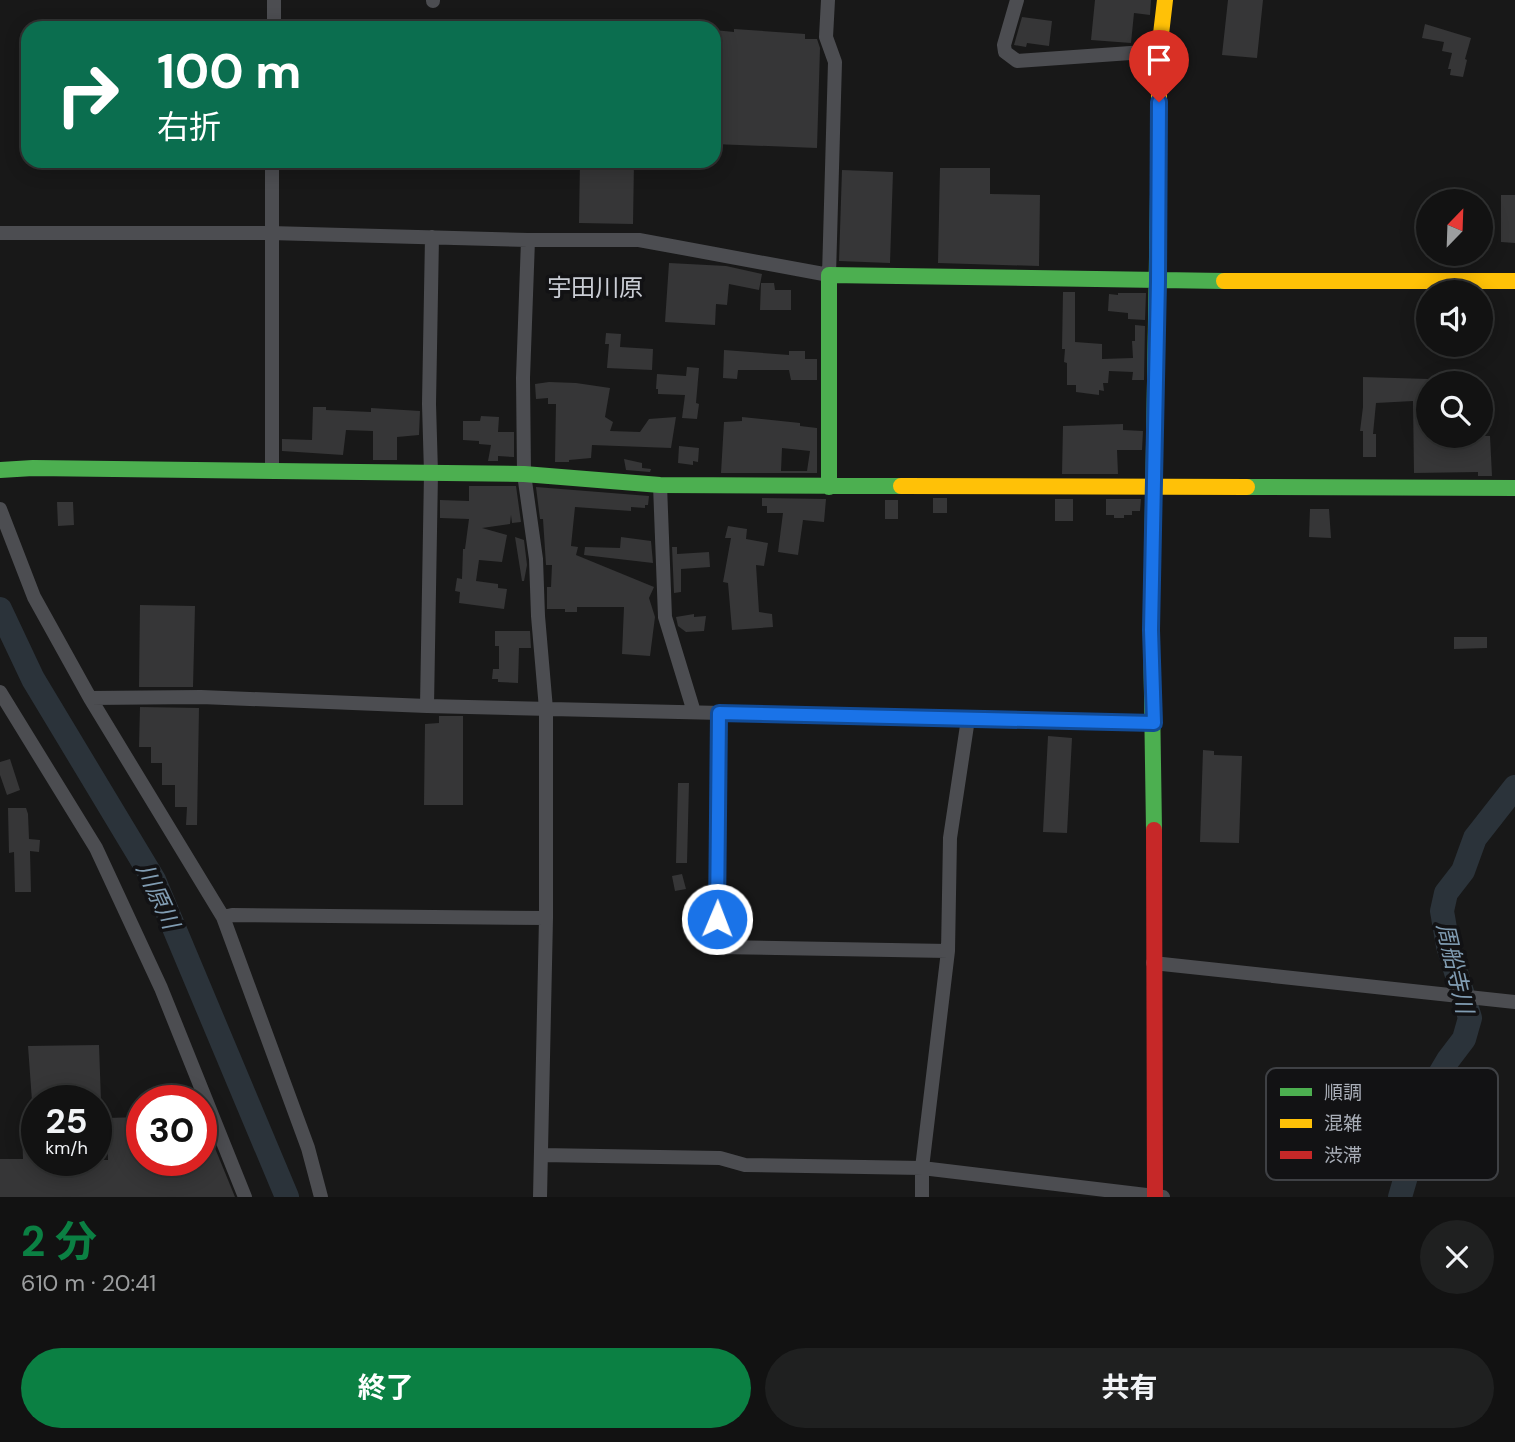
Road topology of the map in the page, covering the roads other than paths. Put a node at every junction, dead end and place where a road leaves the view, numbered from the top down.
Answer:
1 (274, 0) edge
2 (828, 0) edge
3 (1017, 0) edge
4 (1165, 0) edge
5 (274, 21) edge
6 (1159, 51) junction
7 (272, 168) edge
8 (0, 233) edge
9 (270, 233) junction
10 (432, 237) junction
11 (528, 240) junction
12 (830, 275) junction
13 (1158, 281) junction
14 (1515, 281) edge
15 (0, 470) edge
16 (272, 471) junction
17 (431, 473) junction
18 (524, 474) junction
19 (660, 485) junction
20 (829, 487) junction
21 (1515, 488) edge
22 (1154, 489) junction
23 (0, 509) edge
24 (0, 692) edge
25 (90, 698) junction
26 (427, 706) junction
27 (546, 709) junction
28 (694, 712) junction
29 (719, 713) junction
30 (968, 719) junction
31 (1154, 723) junction
32 (223, 917) junction
33 (547, 918) junction
34 (948, 951) junction
35 (1153, 963) junction
36 (1515, 1002) edge
37 (541, 1155) junction
38 (922, 1168) junction
39 (245, 1197) edge
40 (321, 1197) edge
41 (540, 1197) edge
42 (922, 1197) edge
43 (1155, 1197) edge
44 (1163, 1197) edge

1 - 5 street
2 - 12 street
3 - 6 street
4 - 6 street
6 - 13 street
7 - 9 street
8 - 9 street
9 - 10 street
9 - 16 street
10 - 11 street
10 - 17 street
11 - 12 street
11 - 18 street
12 - 13 street
12 - 20 street
13 - 14 street
13 - 22 street
15 - 16 street
16 - 17 street
17 - 18 street
17 - 26 street
18 - 19 street
18 - 27 street
19 - 20 street
19 - 28 street
20 - 22 street
21 - 22 street
22 - 31 street
23 - 25 street
24 - 39 street
25 - 26 street
25 - 32 street
26 - 27 street
27 - 28 street
27 - 33 street
28 - 29 street
29 - 30 street
29 - 34 street
30 - 31 street
30 - 34 street
31 - 35 street
32 - 33 street
32 - 40 street
33 - 37 street
34 - 38 street
35 - 36 street
35 - 43 street
37 - 38 street
37 - 41 street
38 - 42 street
38 - 43 street
43 - 44 street

